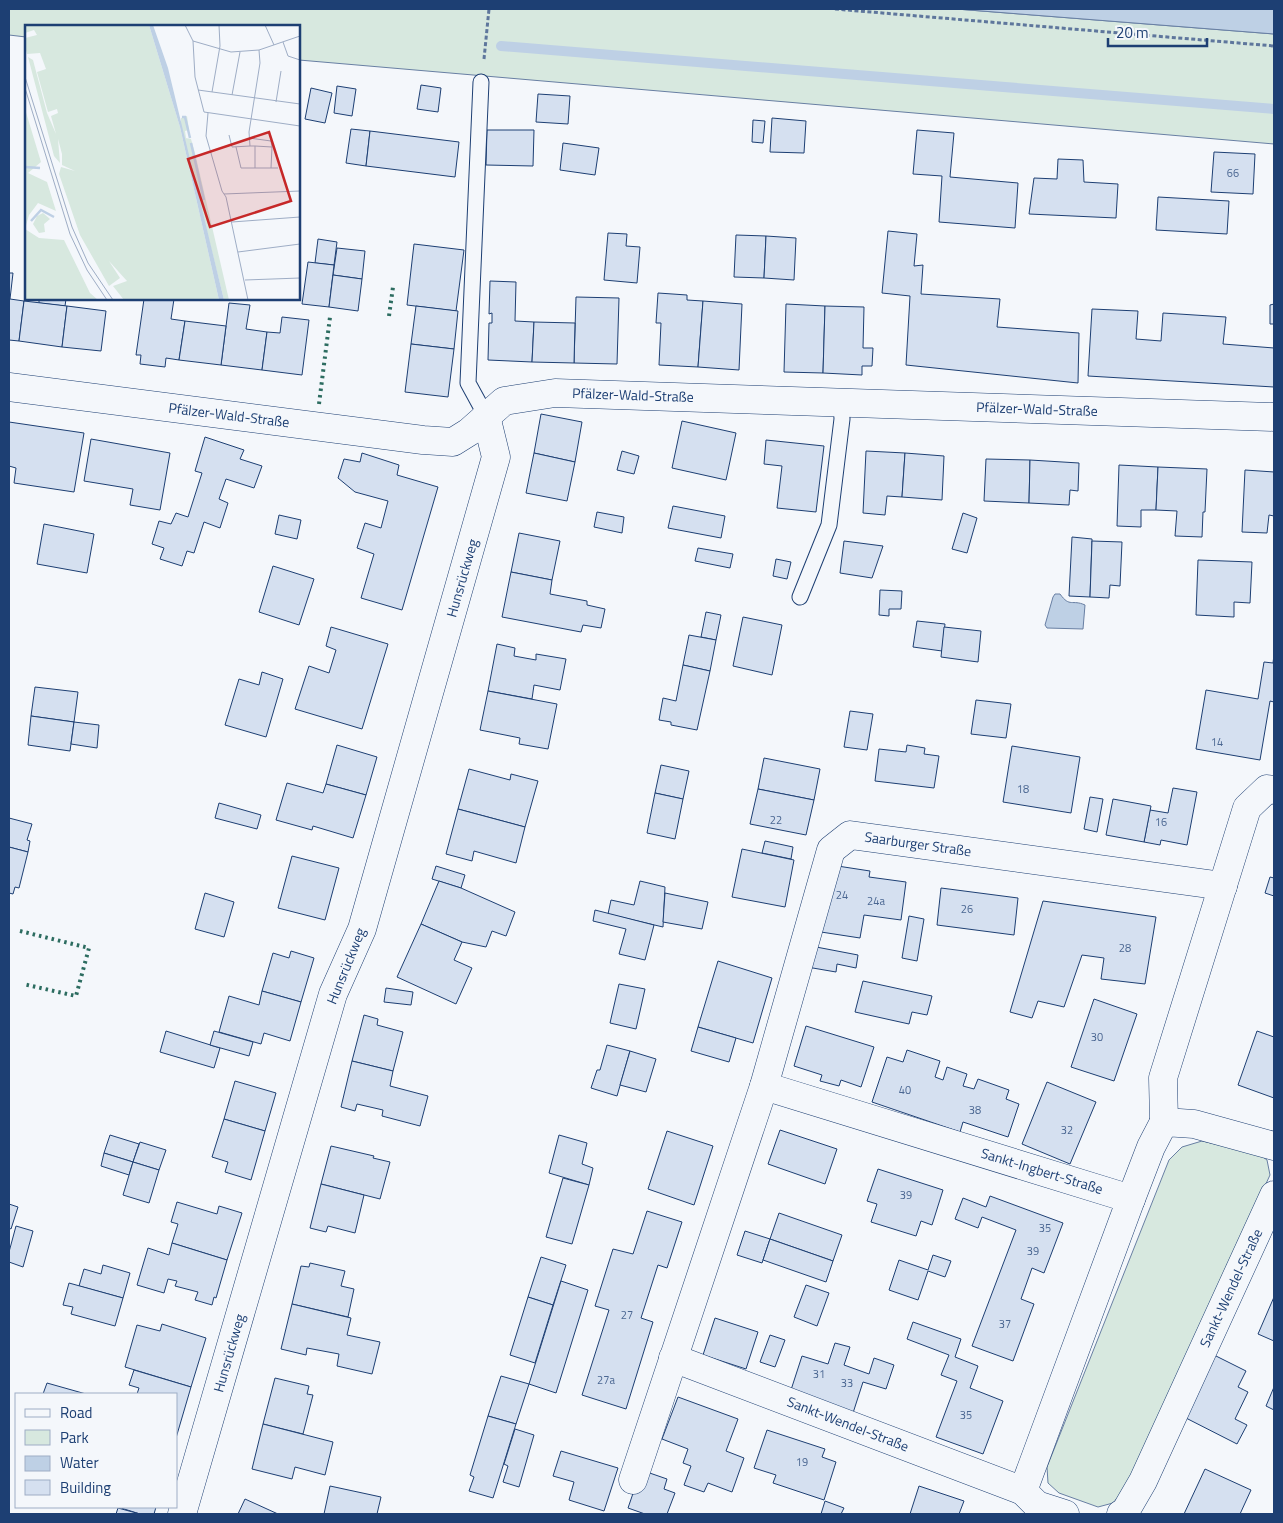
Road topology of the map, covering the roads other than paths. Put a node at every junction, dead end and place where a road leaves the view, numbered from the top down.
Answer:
1 (482, 82) road end
2 (9, 387) edge
3 (841, 402) junction
4 (486, 416) junction
5 (1274, 416) edge
6 (800, 597) dead end
7 (1274, 790) edge
8 (1223, 886) junction
9 (764, 1086) junction
10 (1164, 1122) junction
11 (1274, 1146) edge
12 (1274, 1195) edge
13 (1131, 1199) junction
14 (673, 1358) junction
15 (633, 1480) dead end
16 (1023, 1491) junction
17 (182, 1514) edge
18 (1065, 1514) edge
19 (1121, 1514) edge

1 - 4 lane
2 - 4 street, Pfälzer-Wald-Straße
3 - 4 street, Pfälzer-Wald-Straße
3 - 5 street, Pfälzer-Wald-Straße
3 - 6 lane
4 - 17 street, Hunsrückweg
7 - 8 street
8 - 9 street, Saarburger Straße
8 - 10 street
9 - 13 street, Sankt-Ingbert-Straße
9 - 14 street
10 - 11 street
10 - 13 street
12 - 19 street, Sankt-Wendel-Straße
13 - 16 street
14 - 15 street
14 - 16 street, Sankt-Wendel-Straße
16 - 18 street, Sankt-Wendel-Straße

